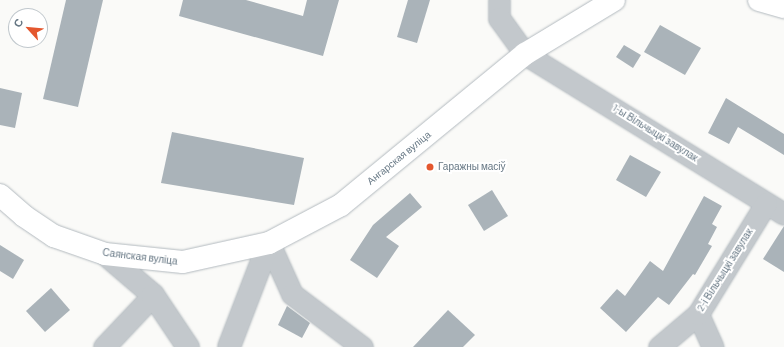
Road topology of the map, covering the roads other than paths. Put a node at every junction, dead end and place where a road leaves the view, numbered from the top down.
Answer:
1 (499, 0) edge
2 (614, 0) edge
3 (759, 0) edge
4 (784, 7) edge
5 (525, 54) junction
6 (0, 195) edge
7 (766, 203) junction
8 (784, 214) edge
9 (270, 243) junction
10 (105, 254) junction
11 (153, 295) junction
12 (698, 314) junction
13 (104, 347) edge
14 (188, 347) edge
15 (229, 347) edge
16 (362, 347) edge
17 (659, 347) edge
18 (713, 347) edge

1 - 5 street
2 - 5 main road, Ангарская вуліца
3 - 4 main road
5 - 7 street, 1-ы Вільчыцкі завулак
5 - 9 main road, Ангарская вуліца
6 - 10 main road, Саянская вуліца
7 - 8 street, 1-ы Вільчыцкі завулак
7 - 12 street, 2-і Вільчыцкі завулак
9 - 10 main road, Саянская вуліца
9 - 15 street
9 - 16 street
10 - 11 street
11 - 13 street
11 - 14 street
12 - 17 street, 2-і Вільчыцкі завулак
12 - 18 street

